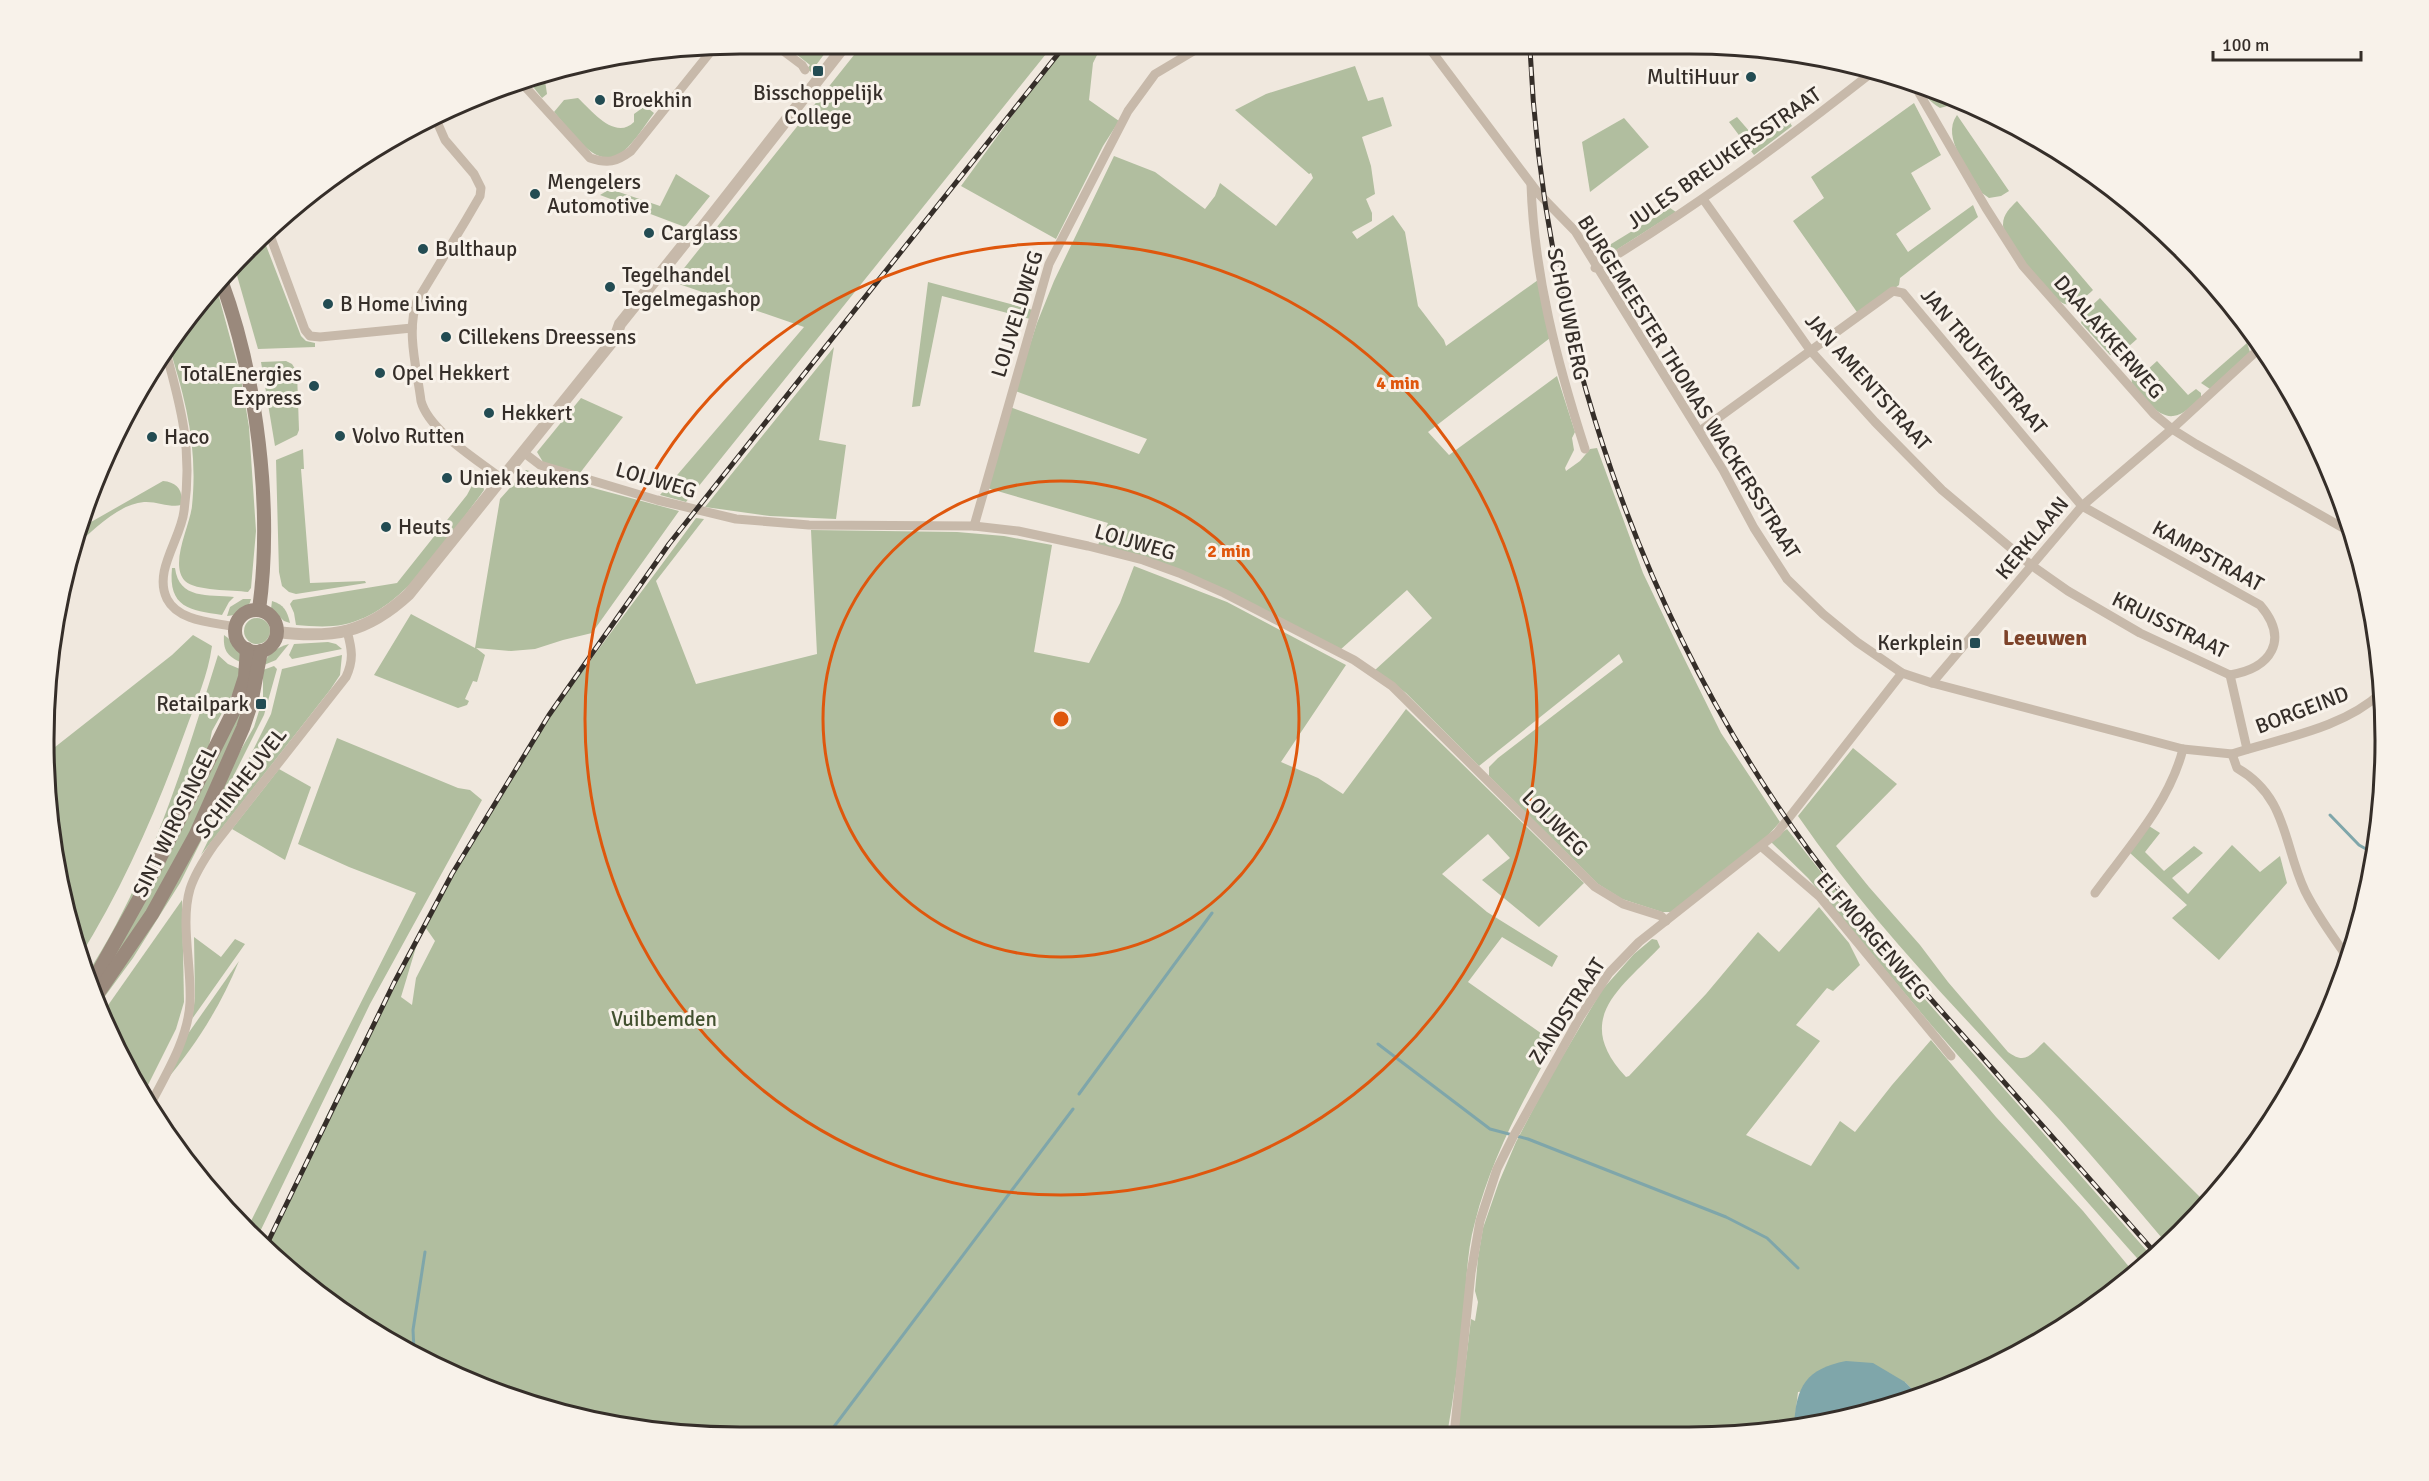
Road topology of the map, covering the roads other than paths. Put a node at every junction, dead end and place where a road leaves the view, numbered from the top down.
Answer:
1 (787, 54) edge
2 (839, 54) edge
3 (1190, 54) edge
4 (1433, 54) edge
5 (708, 55) edge
6 (805, 70) dead end
7 (1866, 77) edge
8 (526, 88) edge
9 (1920, 94) edge
10 (437, 125) edge
11 (1531, 184) junction
12 (1702, 200) junction
13 (272, 239) edge
14 (1595, 268) junction
15 (224, 289) edge
16 (412, 328) junction
17 (1810, 350) junction
18 (2255, 353) edge
19 (168, 362) edge
20 (2172, 429) junction
21 (1700, 431) junction
22 (1585, 449) dead end
23 (523, 453) junction
24 (502, 479) junction
25 (2082, 506) junction
26 (974, 526) junction
27 (2341, 527) edge
28 (2031, 565) junction
29 (259, 610) junction
30 (236, 627) junction
31 (347, 631) junction
32 (277, 632) junction
33 (254, 650) junction
34 (1902, 673) junction
35 (2230, 675) junction
36 (1932, 683) junction
37 (2374, 698) edge
38 (2183, 749) junction
39 (2247, 749) junction
40 (2232, 754) junction
41 (1762, 847) junction
42 (2095, 893) dead end
43 (1666, 921) junction
44 (2342, 950) edge
45 (96, 976) edge
46 (101, 989) edge
47 (1951, 1056) dead end
48 (154, 1097) edge
49 (1455, 1427) edge

1 - 6 street
2 - 23 street
3 - 26 street, LOIJVELDWEG
4 - 11 street
5 - 8 street
7 - 12 street, JULES BREUKERSSTRAAT
9 - 20 street, DAALAKKERWEG
10 - 16 street
11 - 14 street, BURGEMEESTER THOMAS WACKERSSTRAAT
11 - 22 street, SCHOUWBERG
12 - 14 street, JULES BREUKERSSTRAAT
12 - 17 street, JAN AMENTSTRAAT
13 - 16 street
14 - 21 street, BURGEMEESTER THOMAS WACKERSSTRAAT
15 - 29 main road
16 - 24 street
17 - 21 street, JAN TRUYENSTRAAT
17 - 25 street, JAN TRUYENSTRAAT
17 - 28 street, JAN AMENTSTRAAT
18 - 20 street, KERKLAAN
19 - 30 street
20 - 25 street, KERKLAAN
20 - 27 street, DAALAKKERWEG
21 - 34 street, BURGEMEESTER THOMAS WACKERSSTRAAT
23 - 24 street
23 - 26 street, LOIJWEG
24 - 31 street
25 - 28 street, KERKLAAN
25 - 35 street, KAMPSTRAAT
26 - 43 street, LOIJWEG
28 - 35 street, KRUISSTRAAT
28 - 36 street, KERKLAAN
29 - 30 main road
29 - 32 main road
30 - 33 main road
31 - 32 street
31 - 48 street, SCHINHEUVEL
32 - 33 main road
33 - 45 main road, SINT WIROSINGEL
33 - 46 main road, SINT WIROSINGEL
34 - 36 street, BURGEMEESTER THOMAS WACKERSSTRAAT
34 - 41 street, ZANDSTRAAT
35 - 39 street, KRUISSTRAAT
36 - 38 street, BURGEMEESTER THOMAS WACKERSSTRAAT
37 - 39 street, BORGEIND
38 - 40 street, BURGEMEESTER THOMAS WACKERSSTRAAT
38 - 42 street
39 - 40 street, BORGEIND
40 - 44 street
41 - 43 street, ZANDSTRAAT
41 - 47 street, ELFMORGENWEG
43 - 49 street, ZANDSTRAAT

